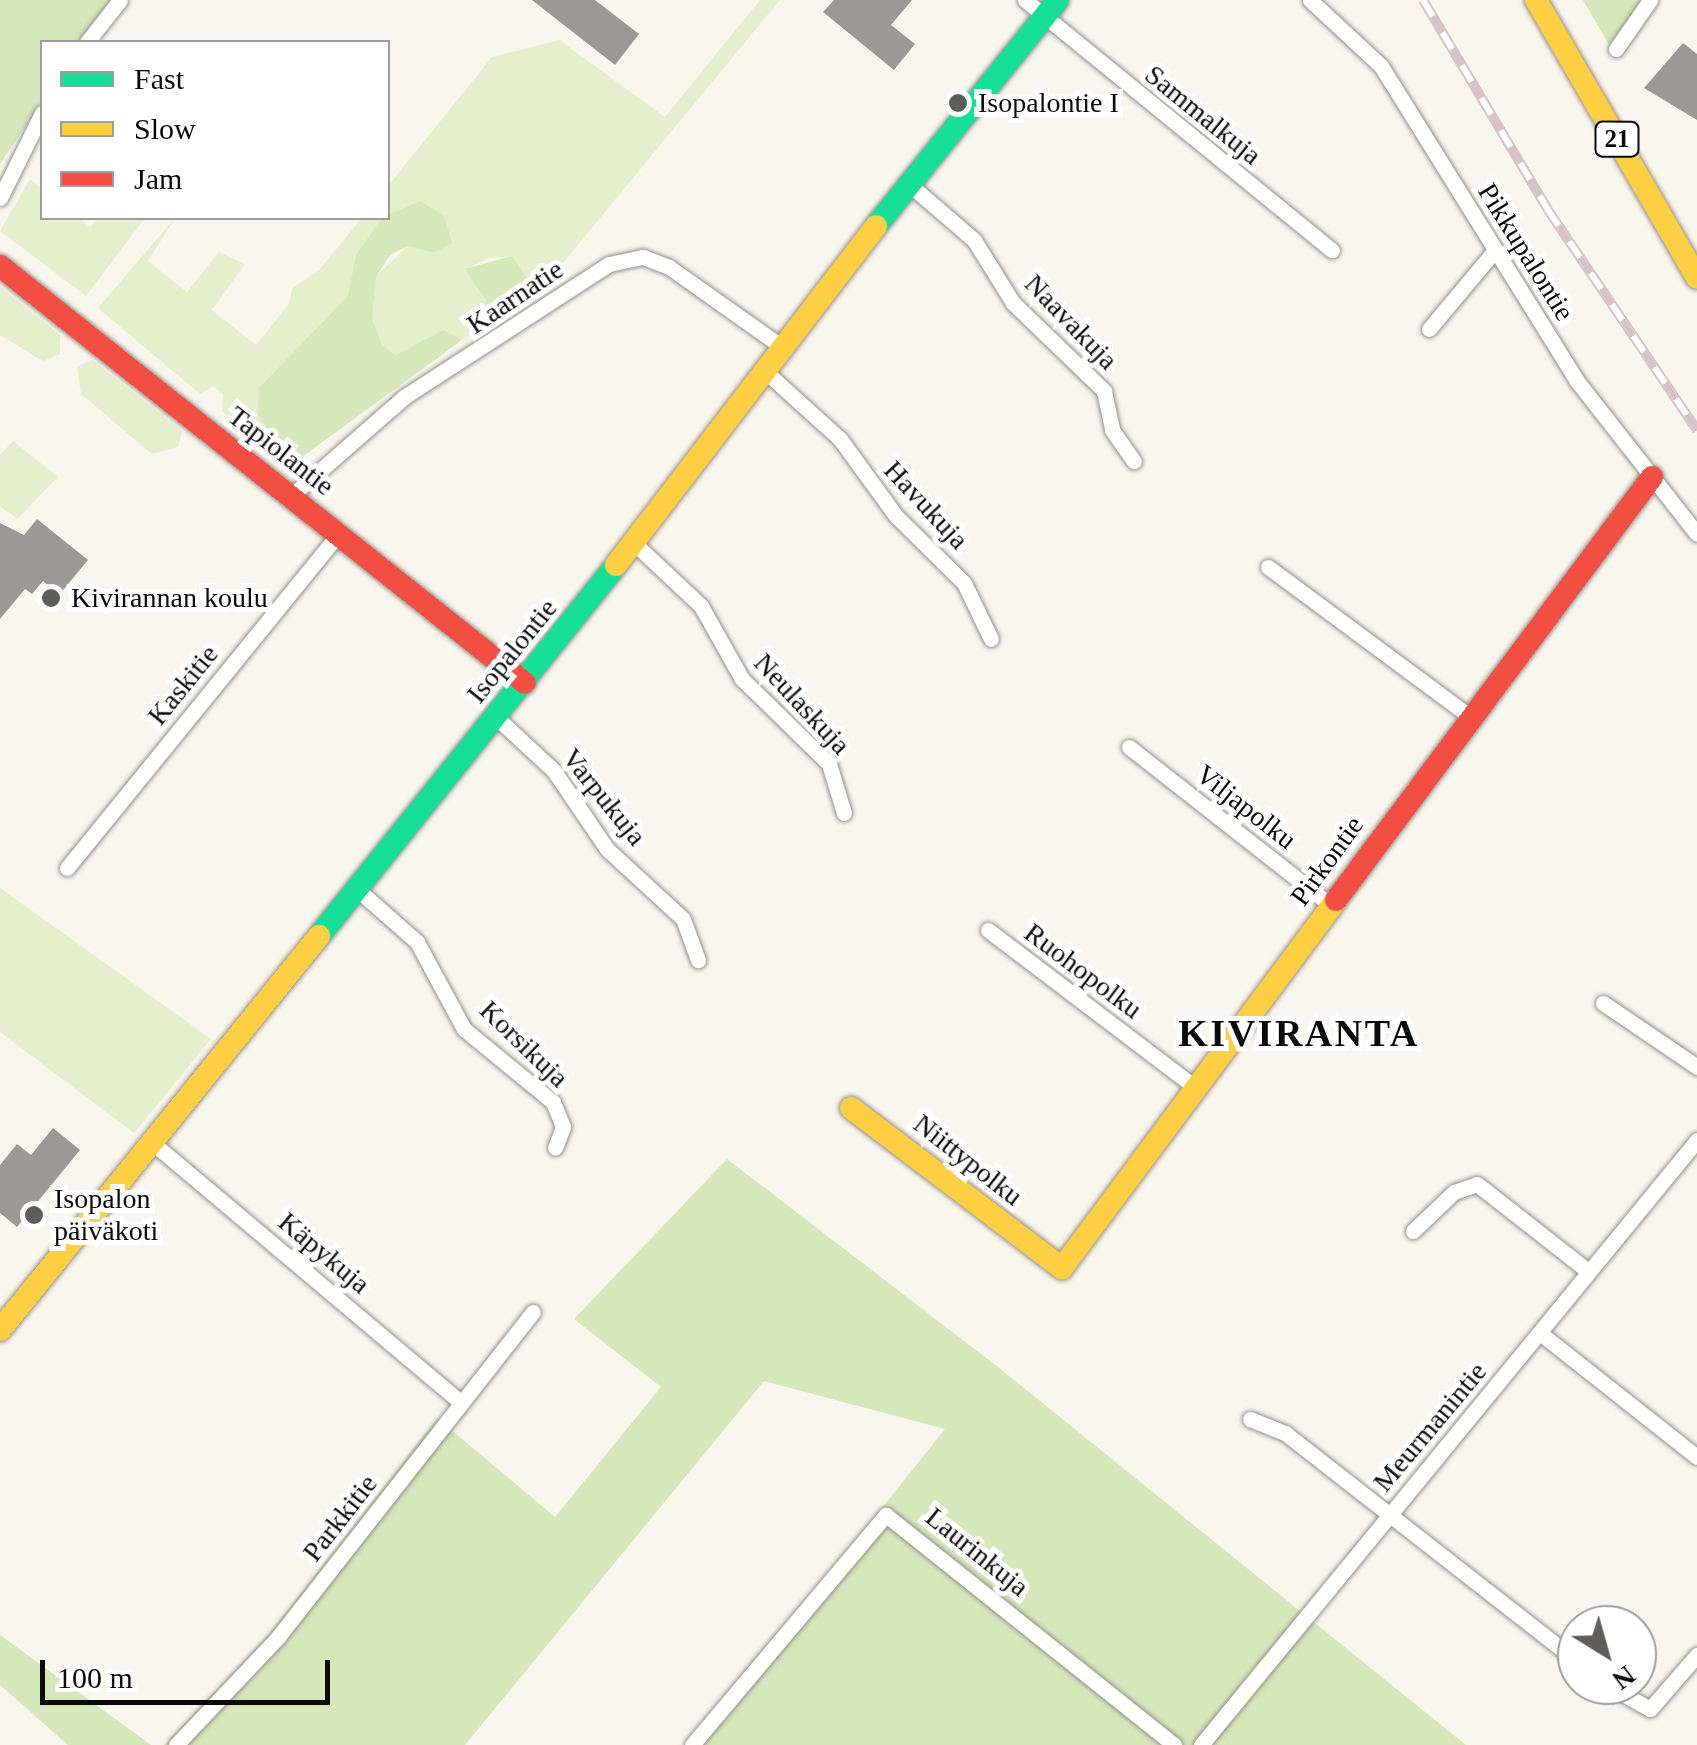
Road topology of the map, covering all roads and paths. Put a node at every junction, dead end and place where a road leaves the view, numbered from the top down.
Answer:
1 (120, 0) edge
2 (1025, 0) edge
3 (1310, 0) edge
4 (1536, 0) edge
5 (1650, 0) edge
6 (1051, 8) edge
7 (90, 40) edge
8 (1616, 48) dead end
9 (40, 117) edge
10 (910, 185) junction
11 (0, 198) edge
12 (1332, 250) dead end
13 (1495, 250) junction
14 (0, 266) edge
15 (1697, 278) edge
16 (1429, 329) dead end
17 (782, 347) junction
18 (767, 373) junction
19 (1134, 461) dead end
20 (1652, 477) junction
21 (291, 496) junction
22 (338, 534) junction
23 (1697, 534) edge
24 (635, 544) junction
25 (1268, 566) dead end
26 (991, 639) dead end
27 (524, 683) junction
28 (1469, 716) junction
29 (497, 718) junction
30 (1128, 747) dead end
31 (844, 813) dead end
32 (66, 868) dead end
33 (358, 890) junction
34 (1332, 906) junction
35 (988, 930) dead end
36 (698, 960) dead end
37 (1603, 1002) dead end
38 (1697, 1068) edge
39 (1196, 1087) junction
40 (851, 1108) dead end
41 (1697, 1140) edge
42 (154, 1144) junction
43 (555, 1148) dead end
44 (1682, 1159) junction
45 (1697, 1171) edge
46 (1413, 1231) dead end
47 (1048, 1260) joint
48 (1588, 1272) junction
49 (533, 1312) dead end
50 (0, 1330) edge
51 (1540, 1333) junction
52 (460, 1402) junction
53 (1250, 1419) dead end
54 (1697, 1457) edge
55 (1390, 1514) junction
56 (1557, 1645) edge
57 (1697, 1655) edge
58 (1657, 1701) edge
59 (176, 1745) edge
60 (692, 1745) edge
61 (1174, 1745) edge
62 (1201, 1745) edge

1 - 7 street
2 - 6 street, Sammalkuja
3 - 13 street, Pikkupalontie
4 - 15 main road, 21
5 - 8 street
6 - 10 main road, Isopalontie
6 - 12 street, Sammalkuja
9 - 11 street
10 - 17 main road, Isopalontie
10 - 19 street, Naavakuja
13 - 16 street
13 - 20 street, Pikkupalontie
14 - 21 main road, Tapiolantie
17 - 18 main road, Isopalontie
17 - 21 street, Kaarnatie
18 - 24 main road, Isopalontie
18 - 26 street, Havukuja
20 - 23 street, Pikkupalontie
20 - 28 main road, Pirkontie
21 - 22 main road, Tapiolantie
22 - 27 main road, Tapiolantie
22 - 32 street, Kaskitie
24 - 27 main road, Isopalontie
24 - 31 street, Neulaskuja
25 - 28 street
27 - 29 main road, Isopalontie
28 - 34 main road, Pirkontie
29 - 33 main road, Isopalontie
29 - 36 street, Varpukuja
30 - 34 street, Viljapolku
33 - 42 main road, Isopalontie
33 - 43 street, Korsikuja
34 - 39 main road, Pirkontie
35 - 39 street, Ruohopolku
37 - 38 street
39 - 47 main road, Pirkontie
40 - 47 main road, Niittypolku
41 - 44 street, Meurmanintie
42 - 50 main road, Isopalontie
42 - 52 street, Käpykuja
44 - 45 street
44 - 48 street, Meurmanintie
46 - 48 street
48 - 51 street, Meurmanintie
49 - 52 street, Parkkitie
51 - 54 street
51 - 55 street, Meurmanintie
52 - 59 street, Parkkitie
53 - 55 street
55 - 56 street
55 - 62 street, Meurmanintie
57 - 58 street
60 - 61 street, Laurinkuja

